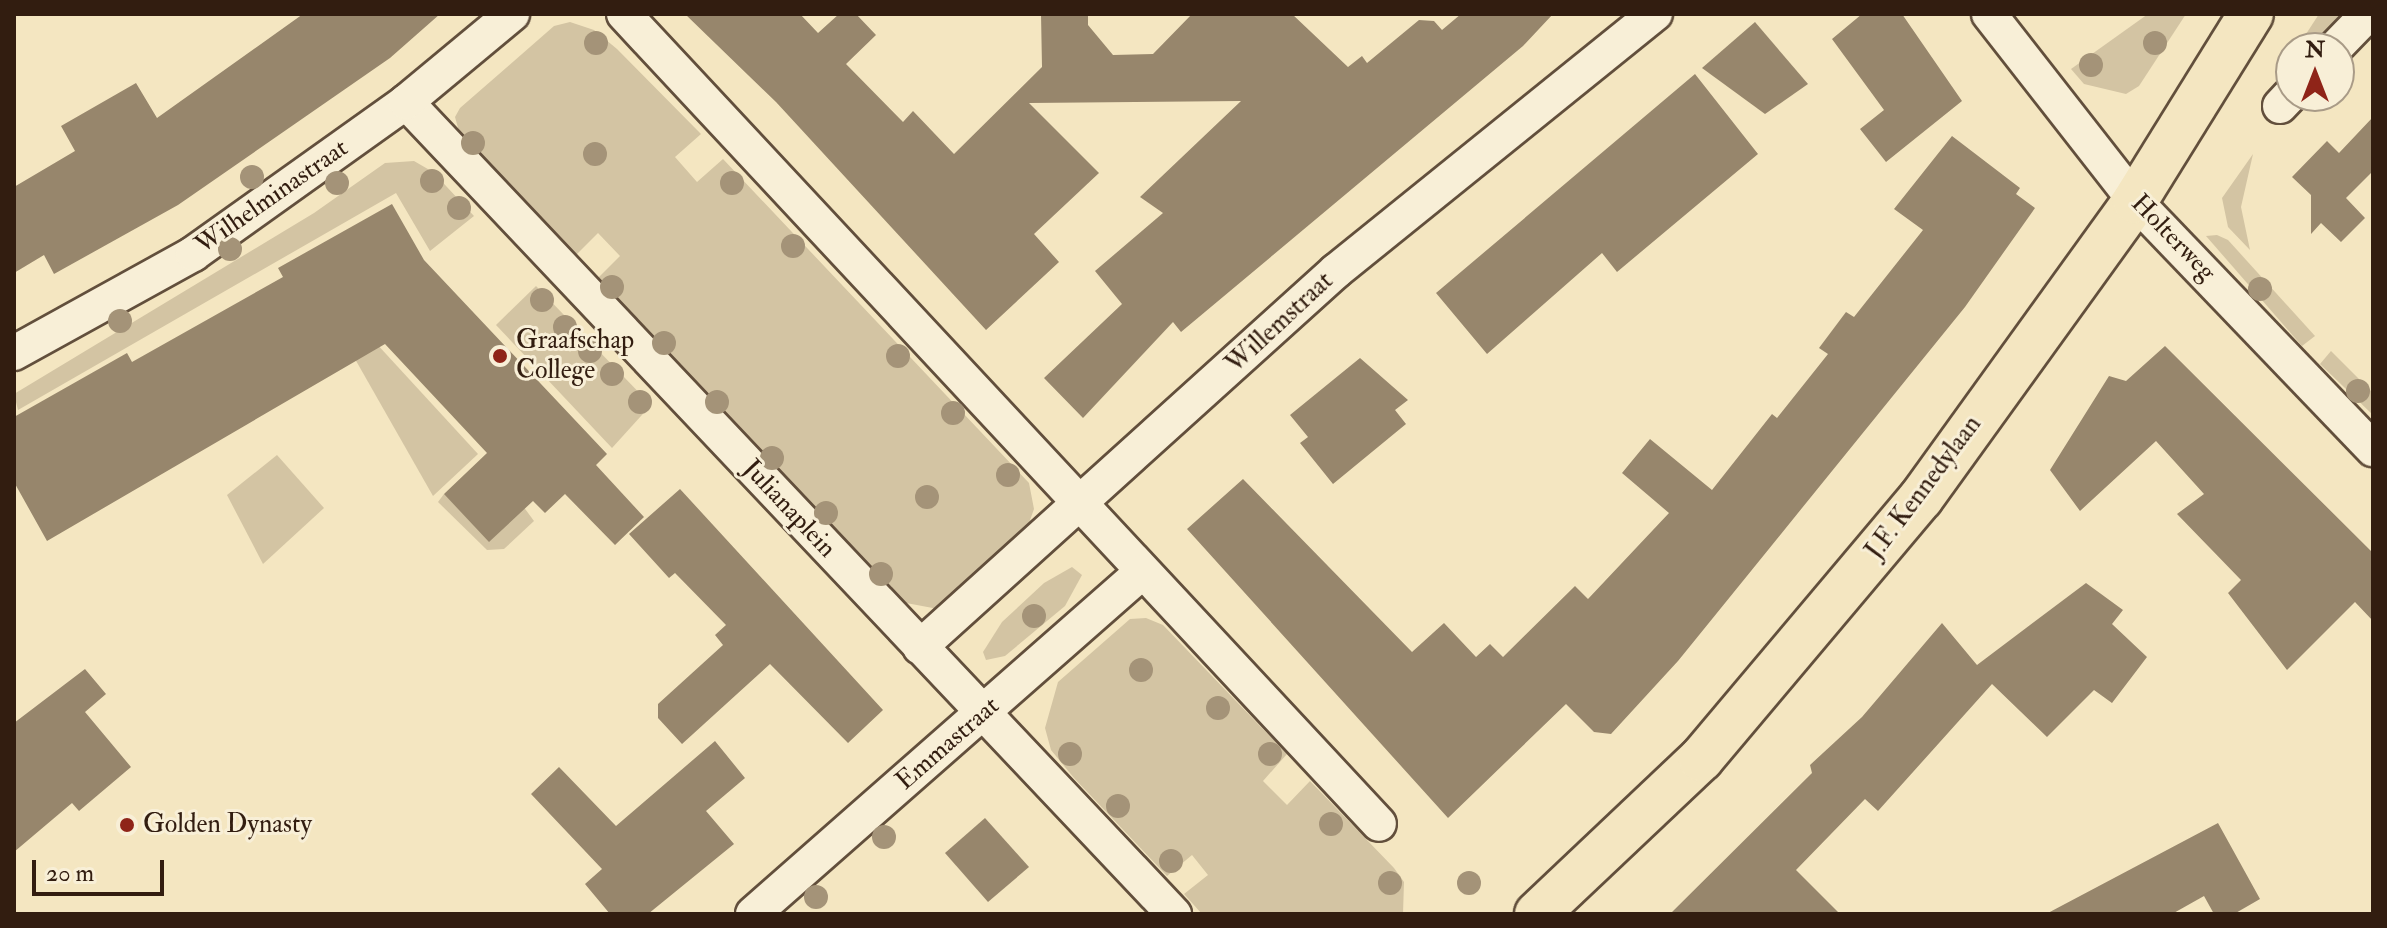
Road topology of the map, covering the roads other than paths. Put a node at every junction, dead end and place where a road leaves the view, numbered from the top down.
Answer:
1 (512, 14) edge
2 (624, 14) edge
3 (1655, 14) edge
4 (1989, 14) edge
5 (2251, 14) edge
6 (2368, 14) edge
7 (2351, 32) edge
8 (406, 102) junction
9 (2135, 201) junction
10 (14, 353) edge
11 (2373, 449) edge
12 (1081, 507) junction
13 (1142, 572) junction
14 (920, 647) junction
15 (983, 714) junction
16 (1379, 824) dead end
17 (753, 914) edge
18 (1174, 914) edge
19 (1537, 914) edge

1 - 8 street, Wilhelminastraat
2 - 12 street
3 - 12 street, Willemstraat
4 - 9 street, Holterweg
5 - 9 main road, J.F. Kennedylaan
6 - 7 street
8 - 10 street, Wilhelminastraat
8 - 14 street, Julianaplein
9 - 11 street, Holterweg
9 - 19 main road, J.F. Kennedylaan
12 - 13 street
12 - 14 street, Willemstraat
13 - 15 street, Emmastraat
13 - 16 street
14 - 15 street, Julianaplein
15 - 17 street, Emmastraat
15 - 18 street, Julianaplein

